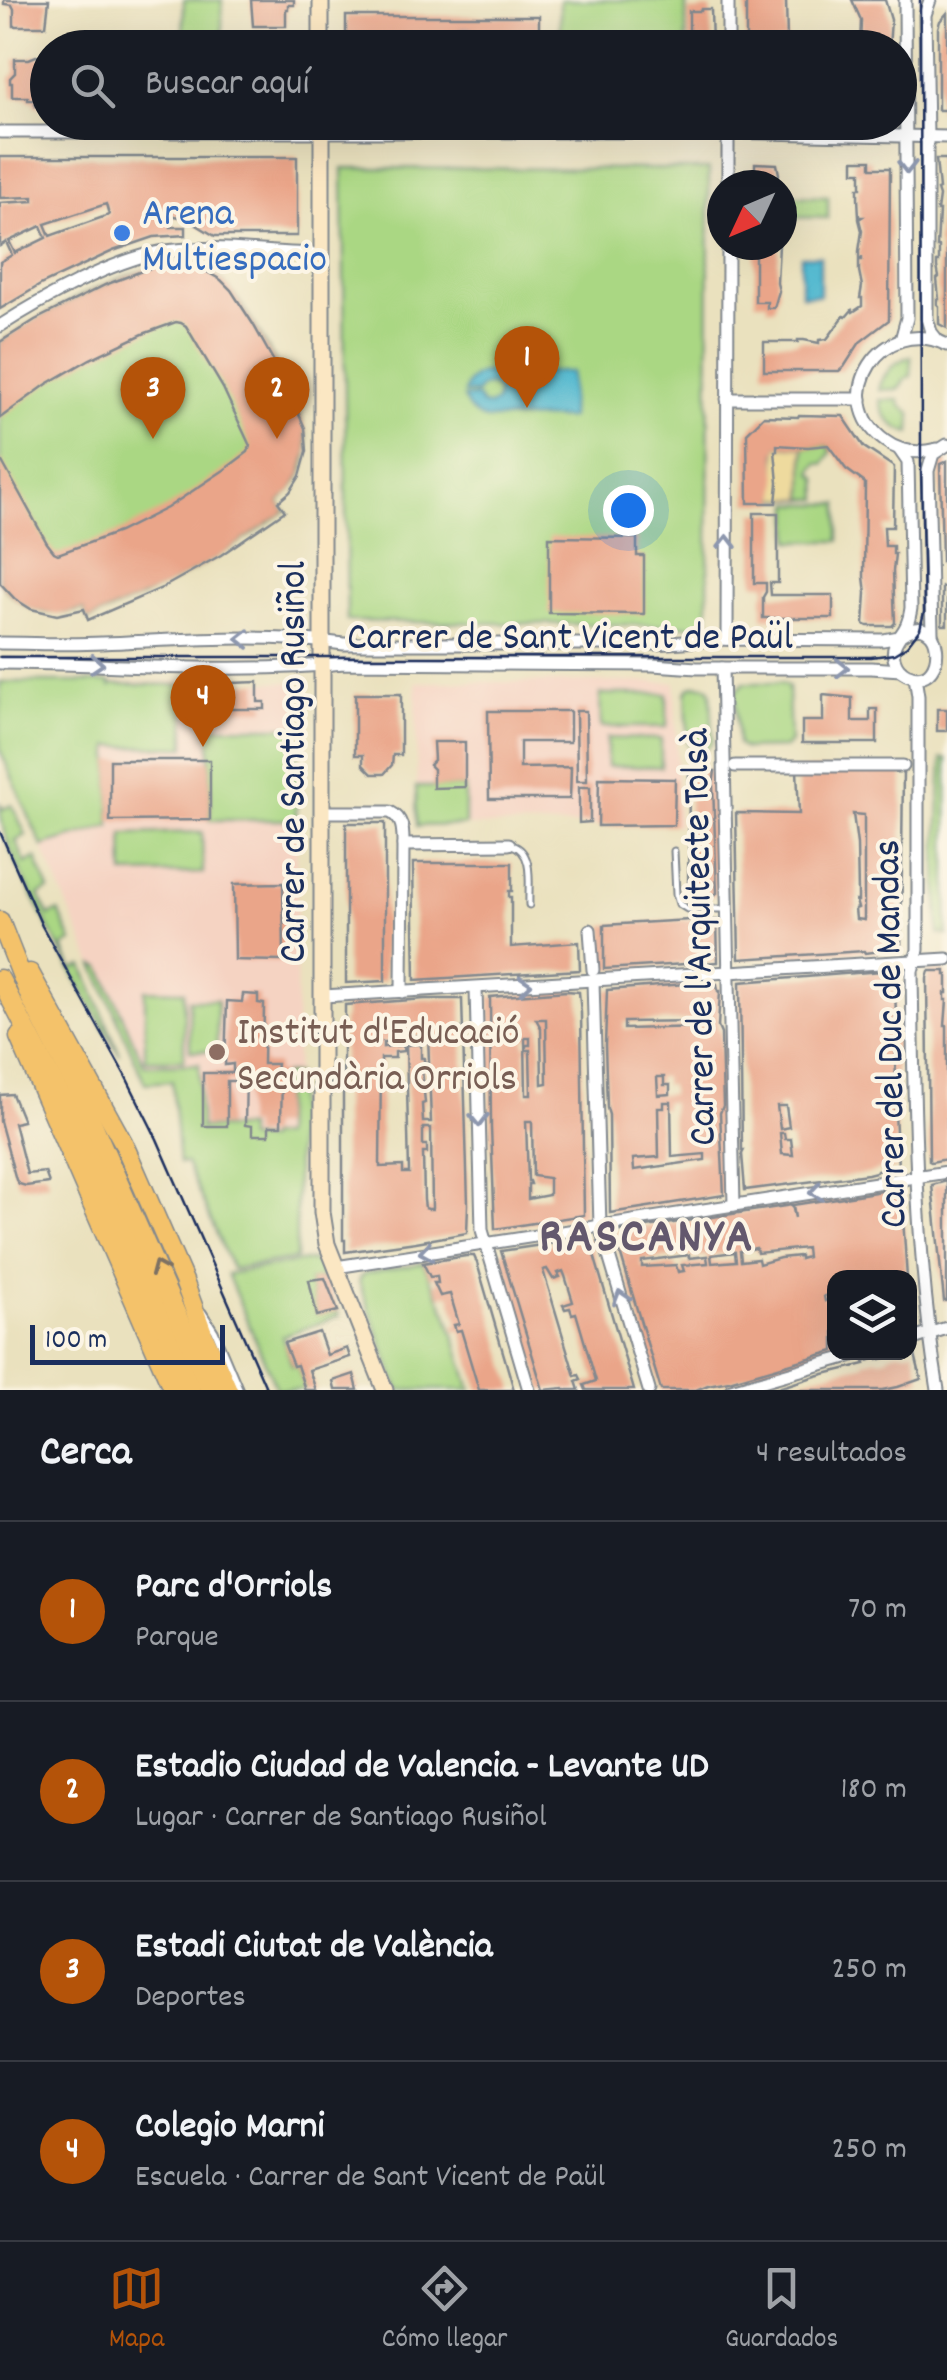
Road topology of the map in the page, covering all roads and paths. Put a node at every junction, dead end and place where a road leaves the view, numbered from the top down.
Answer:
1 (321, 0) edge
2 (728, 0) edge
3 (905, 0) edge
4 (930, 0) edge
5 (321, 30) edge
6 (728, 30) edge
7 (905, 30) edge
8 (0, 132) edge
9 (30, 132) edge
10 (917, 136) edge
11 (928, 137) junction
12 (947, 137) edge
13 (322, 140) edge
14 (728, 140) edge
15 (906, 140) edge
16 (728, 170) edge
17 (321, 254) junction
18 (728, 260) edge
19 (0, 326) edge
20 (901, 340) junction
21 (943, 343) edge
22 (861, 396) junction
23 (728, 400) junction
24 (942, 447) edge
25 (899, 449) junction
26 (900, 636) junction
27 (321, 640) junction
28 (727, 640) junction
29 (940, 641) edge
30 (2, 642) edge
31 (0, 663) edge
32 (942, 664) edge
33 (322, 666) junction
34 (722, 668) junction
35 (901, 670) junction
36 (916, 677) junction
37 (735, 766) dead end
38 (903, 766) dead end
39 (323, 812) junction
40 (509, 844) joint
41 (403, 845) junction
42 (674, 850) dead end
43 (529, 905) dead end
44 (728, 908) junction
45 (2, 925) edge
46 (590, 930) dead end
47 (947, 959) edge
48 (915, 960) junction
49 (729, 972) junction
50 (593, 975) junction
51 (0, 979) edge
52 (476, 988) junction
53 (0, 990) edge
54 (402, 992) junction
55 (323, 996) junction
56 (947, 1172) edge
57 (916, 1176) junction
58 (734, 1205) junction
59 (600, 1226) junction
60 (484, 1243) junction
61 (336, 1267) junction
62 (184, 1281) junction
63 (947, 1328) edge
64 (928, 1334) junction
65 (917, 1338) edge
66 (836, 1360) edge
67 (173, 1390) edge
68 (191, 1390) edge
69 (210, 1390) edge
70 (228, 1390) edge
71 (240, 1390) edge
72 (384, 1390) edge
73 (529, 1390) edge
74 (649, 1390) edge
75 (731, 1390) edge
76 (938, 1390) edge

1 - 5 street
2 - 6 street
3 - 7 street
4 - 11 street
8 - 9 street
10 - 11 street
11 - 12 street
11 - 21 street
13 - 17 street, Carrer de Santiago Rusiñol
14 - 16 street
15 -> 20 street
17 - 19 street
17 - 27 street, Carrer de Santiago Rusiñol
18 - 23 street
20 - 21 street
20 - 22 street
22 - 23 street
22 - 25 street
28 -> 23 street
24 - 25 street
24 - 29 street
25 - 26 street
26 - 28 street, Carrer de Sant Vicent de Paül
26 - 29 street
26 - 35 street
27 - 28 street, Carrer de Sant Vicent de Paül
27 -> 30 street, Carrer de Sant Vicent de Paül
27 - 33 street, Carrer de Santiago Rusiñol
29 - 32 street
31 -> 33 street, Carrer de Sant Vicent de Paül
32 - 36 street
33 - 34 street, Carrer de Sant Vicent de Paül
33 - 39 street, Carrer de Santiago Rusiñol
34 -> 35 street, Carrer de Sant Vicent de Paül
34 - 44 street, Carrer de l'Arquitecte Tolsà
35 - 36 street
36 - 48 street, Carrer del Duc de Mandas
37 - 38 street
39 - 41 street
39 - 55 street, Carrer de Santiago Rusiñol
40 - 41 street
40 - 43 lane
41 - 54 street
42 - 44 lane
44 - 49 street, Carrer de l'Arquitecte Tolsà
45 - 62 main road
69 -> 45 main road
46 - 50 street
47 - 48 street
48 - 49 street
48 - 57 street, Carrer del Duc de Mandas
49 - 50 street
49 - 58 street, Carrer de l'Arquitecte Tolsà
52 -> 50 street
50 - 59 street
51 - 68 main road
52 - 54 street
52 -> 60 street
53 - 67 main road
54 - 55 street
55 - 61 street, Carrer de Santiago Rusiñol
56 - 57 street
57 -> 58 street
57 - 64 street, Carrer del Duc de Mandas
58 - 59 street
59 - 60 street
74 -> 59 street
60 -> 61 street
60 - 73 street
61 - 72 street, Carrer de Santiago Rusiñol
62 - 70 main road
62 - 71 lane
63 - 64 street
64 - 65 street
64 - 76 street, Carrer del Duc de Mandas
66 - 75 street

